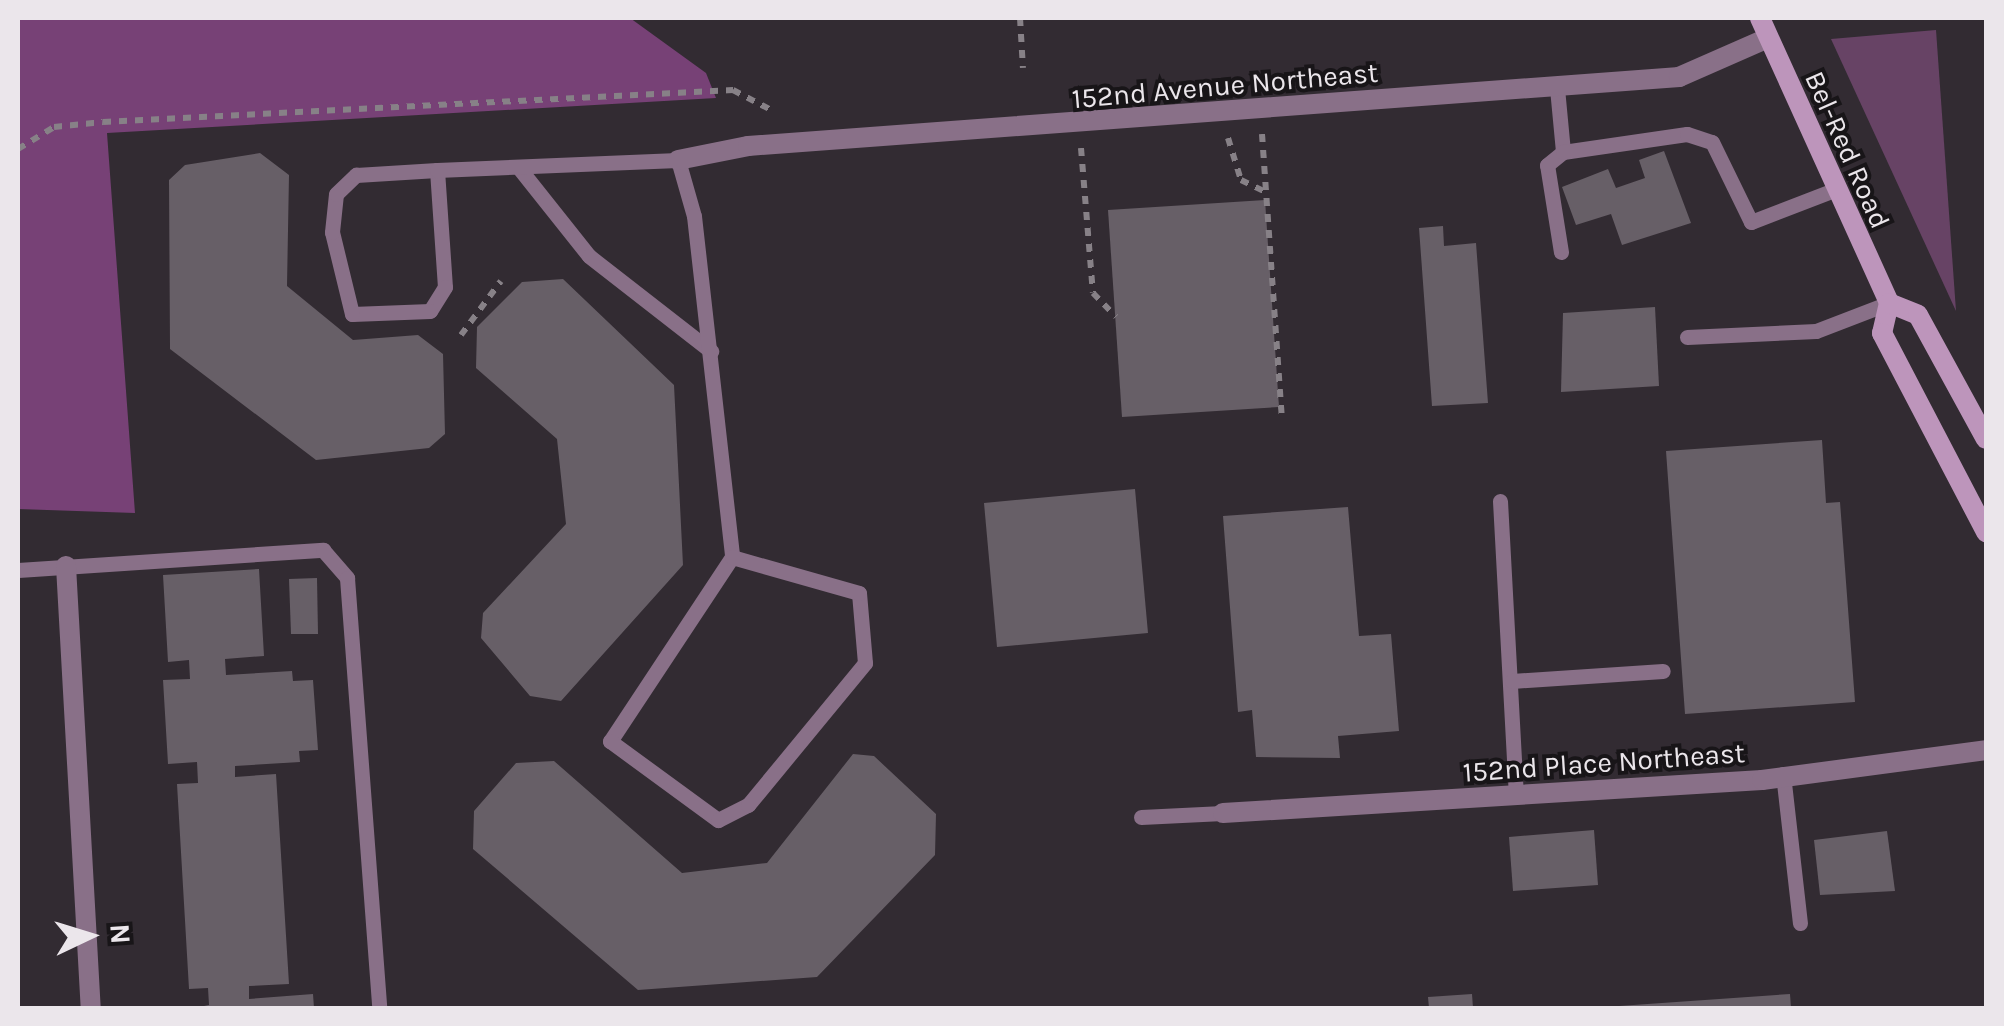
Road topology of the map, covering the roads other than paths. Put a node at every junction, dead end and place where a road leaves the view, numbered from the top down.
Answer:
1 (1760, 18) edge
2 (1768, 38) junction
3 (1557, 88) junction
4 (1563, 152) junction
5 (678, 160) junction
6 (519, 168) junction
7 (437, 170) junction
8 (1834, 190) junction
9 (1561, 252) dead end
10 (1889, 303) junction
11 (1687, 337) dead end
12 (711, 351) junction
13 (1986, 438) edge
14 (1500, 501) dead end
15 (1986, 532) edge
16 (732, 557) junction
17 (66, 566) junction
18 (18, 570) edge
19 (1663, 671) dead end
20 (1512, 681) junction
21 (1986, 750) edge
22 (1783, 774) junction
23 (1516, 796) junction
24 (1223, 813) joint
25 (1141, 818) dead end
26 (1800, 923) dead end
27 (91, 1008) edge
28 (379, 1008) edge

1 - 2 main road, Bel-Red Road
2 - 3 street, 152nd Avenue Northeast
2 - 8 main road, Bel-Red Road
3 - 4 lane
3 - 5 street, 152nd Avenue Northeast
4 - 8 lane
4 - 9 lane
5 - 6 lane
5 - 12 lane
6 - 7 lane
6 - 12 lane
7 - 7 lane
8 - 10 main road, Bel-Red Road
10 - 11 lane
10 - 13 main road, Bel-Red Road
10 - 15 main road, Bel-Red Road
12 - 16 lane
14 - 20 lane
16 - 16 lane
17 - 18 lane
17 - 27 street
17 - 28 lane
19 - 20 lane
20 - 23 lane
21 - 22 street, 152nd Place Northeast
22 - 23 street, 152nd Place Northeast
22 - 26 lane
23 - 24 street, 152nd Place Northeast
24 - 25 lane

